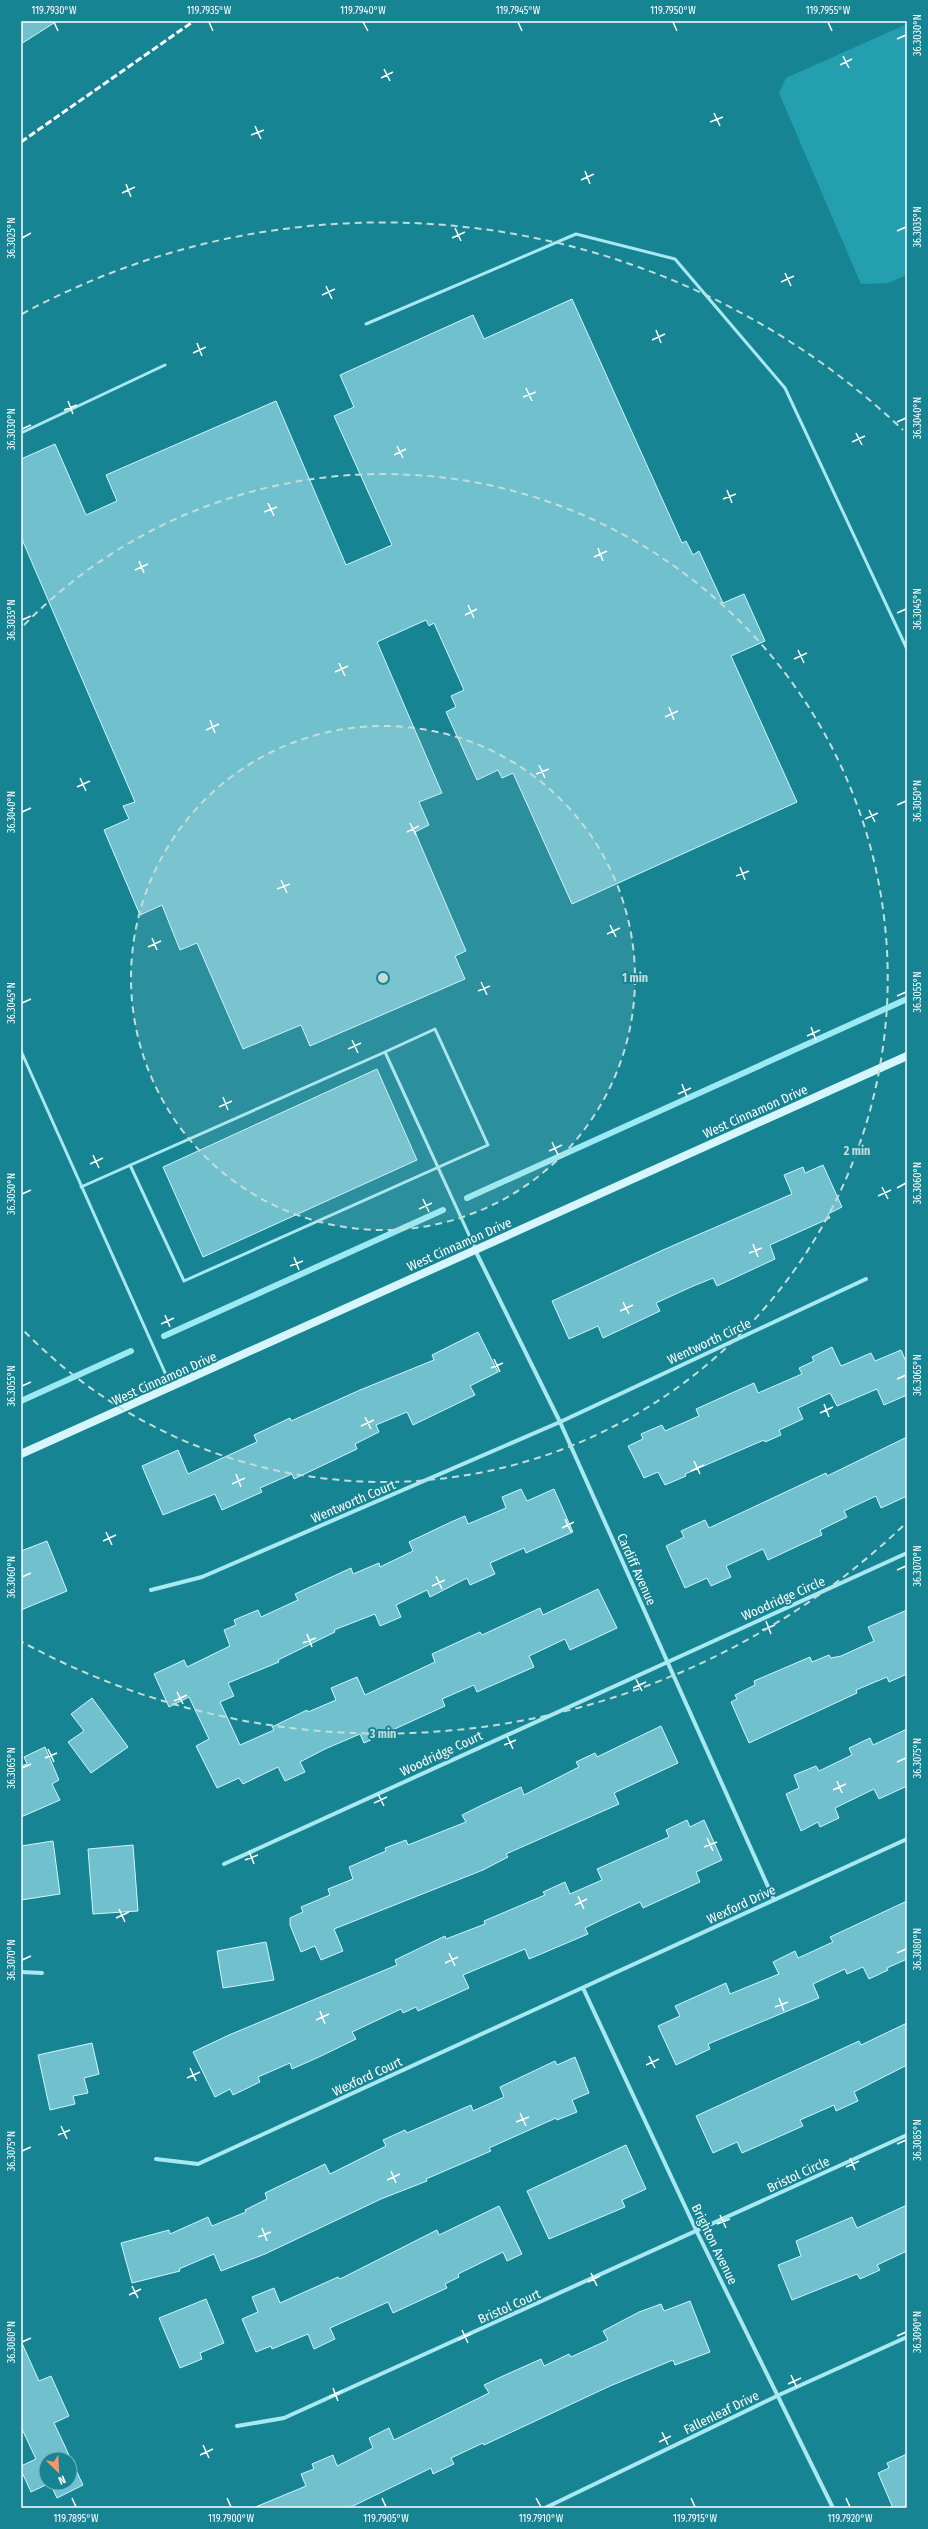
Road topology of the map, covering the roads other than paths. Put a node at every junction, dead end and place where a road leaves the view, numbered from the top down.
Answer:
1 (366, 324) dead end
2 (165, 365) dead end
3 (21, 433) edge
4 (907, 649) edge
5 (21, 1051) edge
6 (385, 1052) junction
7 (907, 1056) edge
8 (130, 1165) junction
9 (437, 1168) junction
10 (81, 1187) junction
11 (475, 1250) junction
12 (866, 1279) dead end
13 (172, 1388) junction
14 (560, 1422) junction
15 (21, 1454) edge
16 (907, 1553) edge
17 (151, 1590) dead end
18 (667, 1661) junction
19 (907, 1839) edge
20 (224, 1864) dead end
21 (774, 1900) junction
22 (21, 1972) edge
23 (42, 1973) dead end
24 (583, 1988) junction
25 (907, 2135) edge
26 (156, 2159) dead end
27 (698, 2232) junction
28 (907, 2337) edge
29 (779, 2395) junction
30 (237, 2426) dead end
31 (545, 2508) edge
32 (833, 2508) edge

1 - 4 lane
2 - 3 lane
5 - 10 lane
6 - 8 lane
6 - 9 lane
6 - 9 lane
7 - 11 main road, West Cinnamon Drive
8 - 9 lane
8 - 10 lane
9 - 11 lane
10 - 13 lane
11 - 13 main road, West Cinnamon Drive
11 - 14 street, Cardiff Avenue
12 - 14 street, Wentworth Circle
13 - 15 main road, West Cinnamon Drive
14 - 17 street, Wentworth Court
14 - 18 street, Cardiff Avenue
16 - 18 street, Woodridge Circle
18 - 20 street, Woodridge Court
18 - 21 street, Cardiff Avenue
19 - 21 street, Wexford Drive
21 - 24 street, Wexford Drive
22 - 23 street
24 - 26 street, Wexford Court
24 - 27 street, Brighton Avenue
25 - 27 street, Bristol Circle
27 - 29 street, Brighton Avenue
27 - 30 street, Bristol Court
28 - 29 street, Fallenleaf Drive
29 - 31 street, Fallenleaf Drive
29 - 32 street, Brighton Avenue

